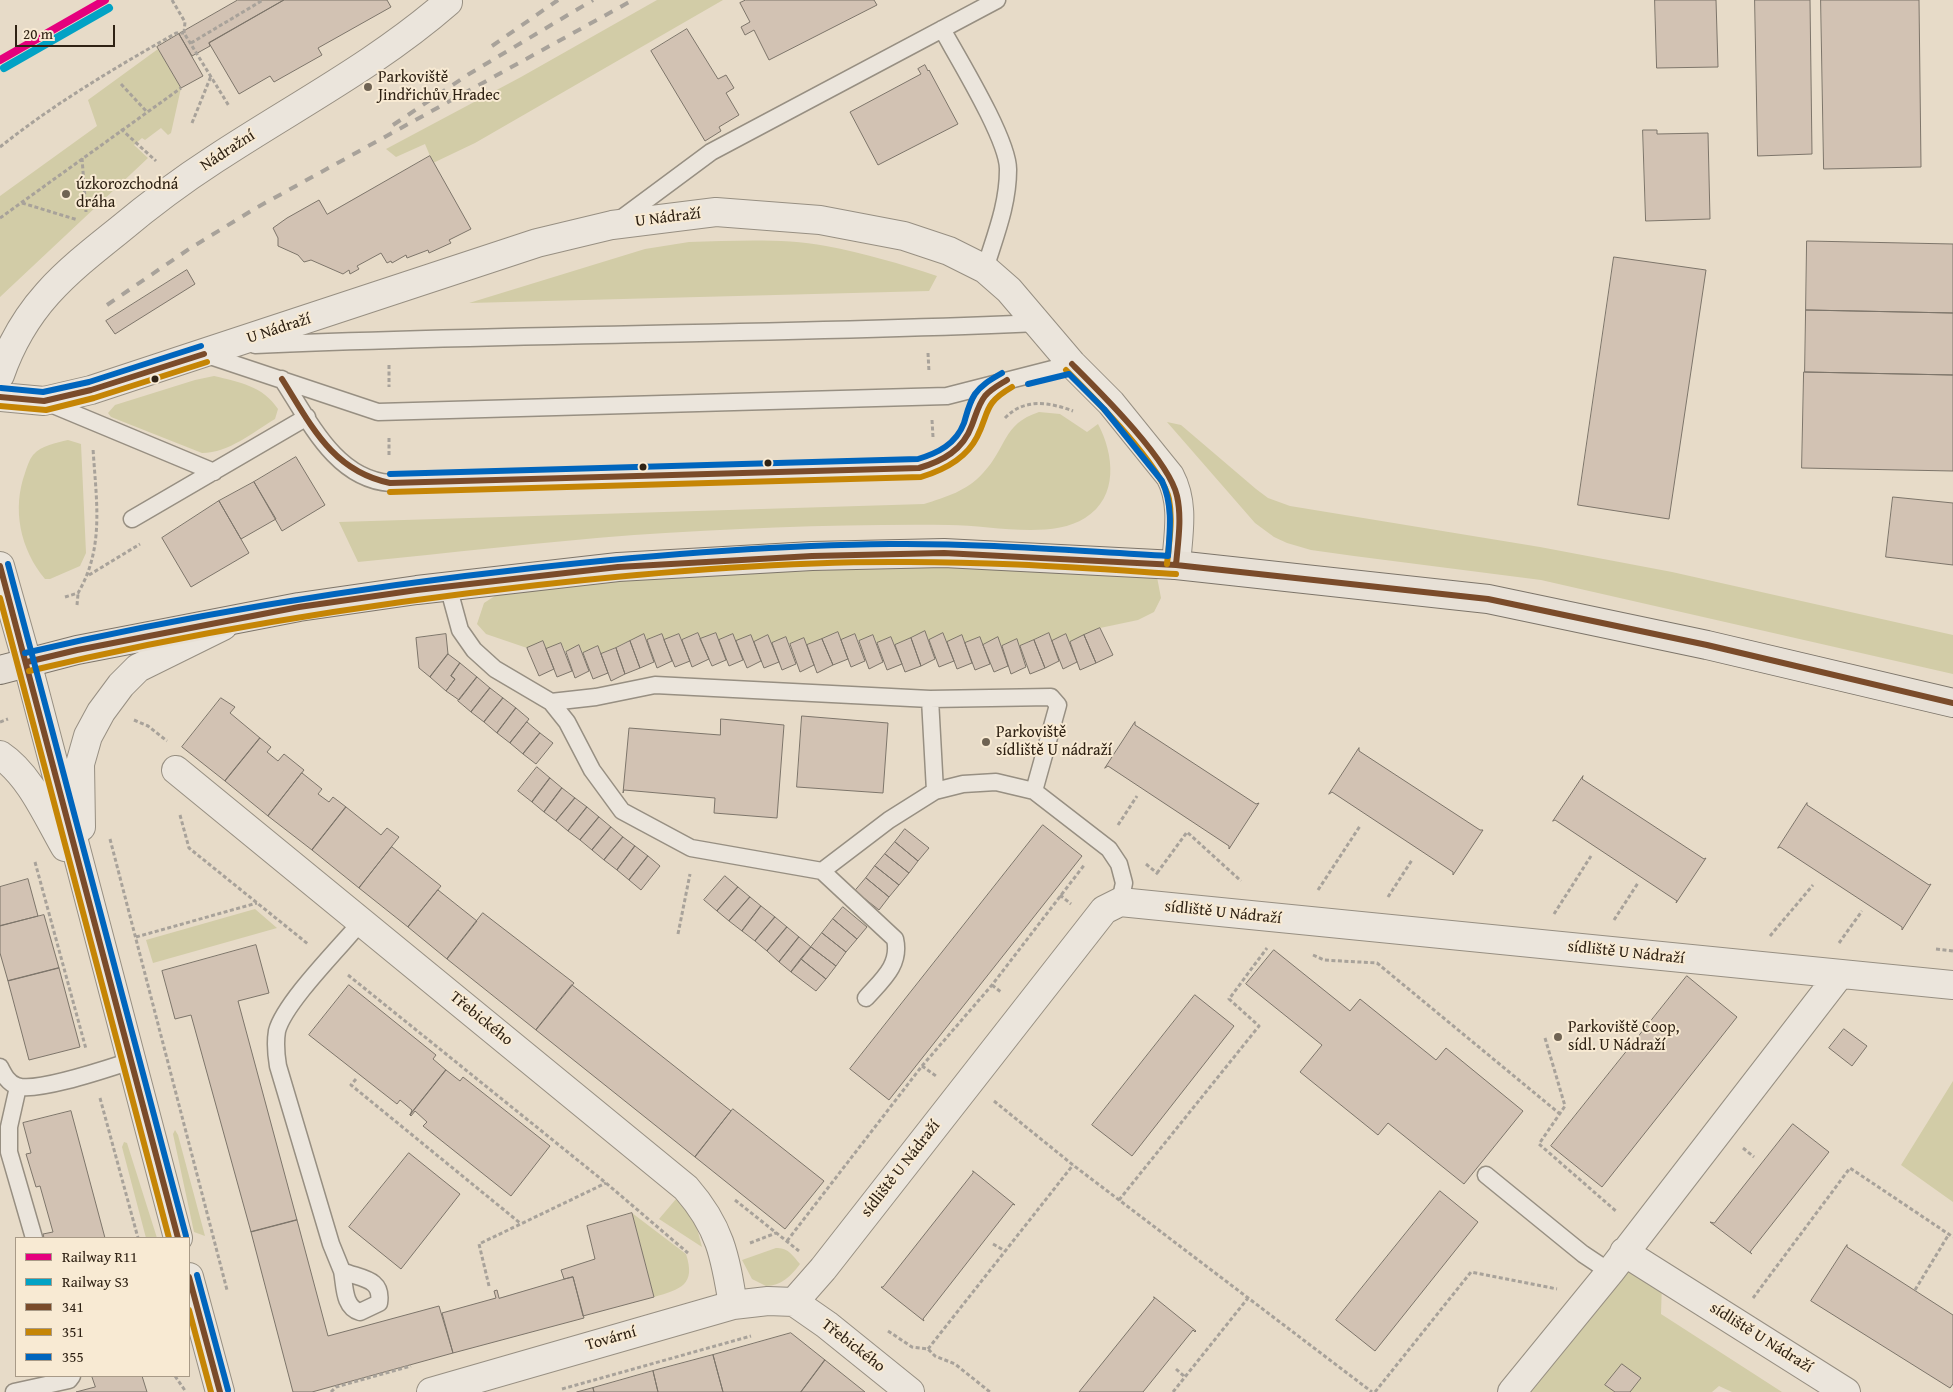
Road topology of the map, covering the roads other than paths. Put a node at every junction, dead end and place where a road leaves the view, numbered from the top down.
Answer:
1 (996, 0) edge
2 (449, 1) edge
3 (942, 29) junction
4 (612, 225) junction
5 (985, 269) junction
6 (1038, 323) junction
7 (216, 350) junction
8 (1072, 364) junction
9 (0, 375) edge
10 (282, 379) junction
11 (1006, 380) junction
12 (0, 397) edge
13 (44, 401) junction
14 (307, 418) junction
15 (214, 472) junction
16 (132, 519) dead end
17 (1176, 565) junction
18 (0, 566) edge
19 (448, 586) junction
20 (237, 619) junction
21 (27, 662) junction
22 (0, 670) edge
23 (930, 699) junction
24 (551, 702) junction
25 (1953, 703) edge
26 (0, 755) edge
27 (175, 758) road end
28 (1034, 791) junction
29 (935, 792) junction
30 (822, 871) junction
31 (82, 876) junction
32 (1120, 902) junction
33 (362, 922) junction
34 (1840, 974) junction
35 (1953, 986) edge
36 (866, 998) dead end
37 (131, 1061) junction
38 (0, 1067) edge
39 (18, 1086) junction
40 (1486, 1175) dead end
41 (34, 1237) edge
42 (178, 1237) edge
43 (1617, 1262) junction
44 (342, 1270) dead end
45 (190, 1281) edge
46 (794, 1302) junction
47 (733, 1305) junction
48 (71, 1377) edge
49 (14, 1392) edge
50 (220, 1392) edge
51 (431, 1392) edge
52 (910, 1392) edge
53 (1512, 1392) edge
54 (1846, 1392) edge

1 - 3 lane
2 - 9 street, Nádražní
3 - 4 lane
3 - 5 lane
4 - 5 street, U Nádraží
4 - 7 street, U Nádraží
5 - 6 street, U Nádraží
6 - 7 lane
6 - 8 street, U Nádraží
7 - 10 lane
7 - 13 street, U Nádraží
8 - 11 lane
8 - 17 street, U Nádraží
10 - 11 lane
10 - 14 lane
11 - 14 lane
12 - 13 street, U Nádraží
13 - 15 lane
14 - 15 lane
15 - 16 lane
17 - 19 main road
17 - 25 main road
18 - 21 street
19 - 20 main road
19 - 24 lane
20 - 21 main road
20 - 31 street
21 - 22 main road
21 - 31 street
23 - 24 lane
23 - 28 lane
23 - 29 lane
24 - 30 lane
26 - 31 street
27 - 33 street, Třebického
28 - 29 lane
28 - 32 lane
29 - 30 lane
30 - 36 lane
31 - 37 street
32 - 34 street, sídliště U Nádraží
32 - 46 street, sídliště U Nádraží
33 - 44 lane
33 - 47 street, Třebického
34 - 35 street, sídliště U Nádraží
34 - 43 street
37 - 39 lane
37 - 42 street
38 - 39 lane
39 - 41 lane
40 - 43 lane
43 - 53 street
43 - 54 street, sídliště U Nádraží
45 - 50 street
46 - 47 street, Tovární
46 - 52 street, Třebického
47 - 51 street, Tovární
48 - 49 lane

